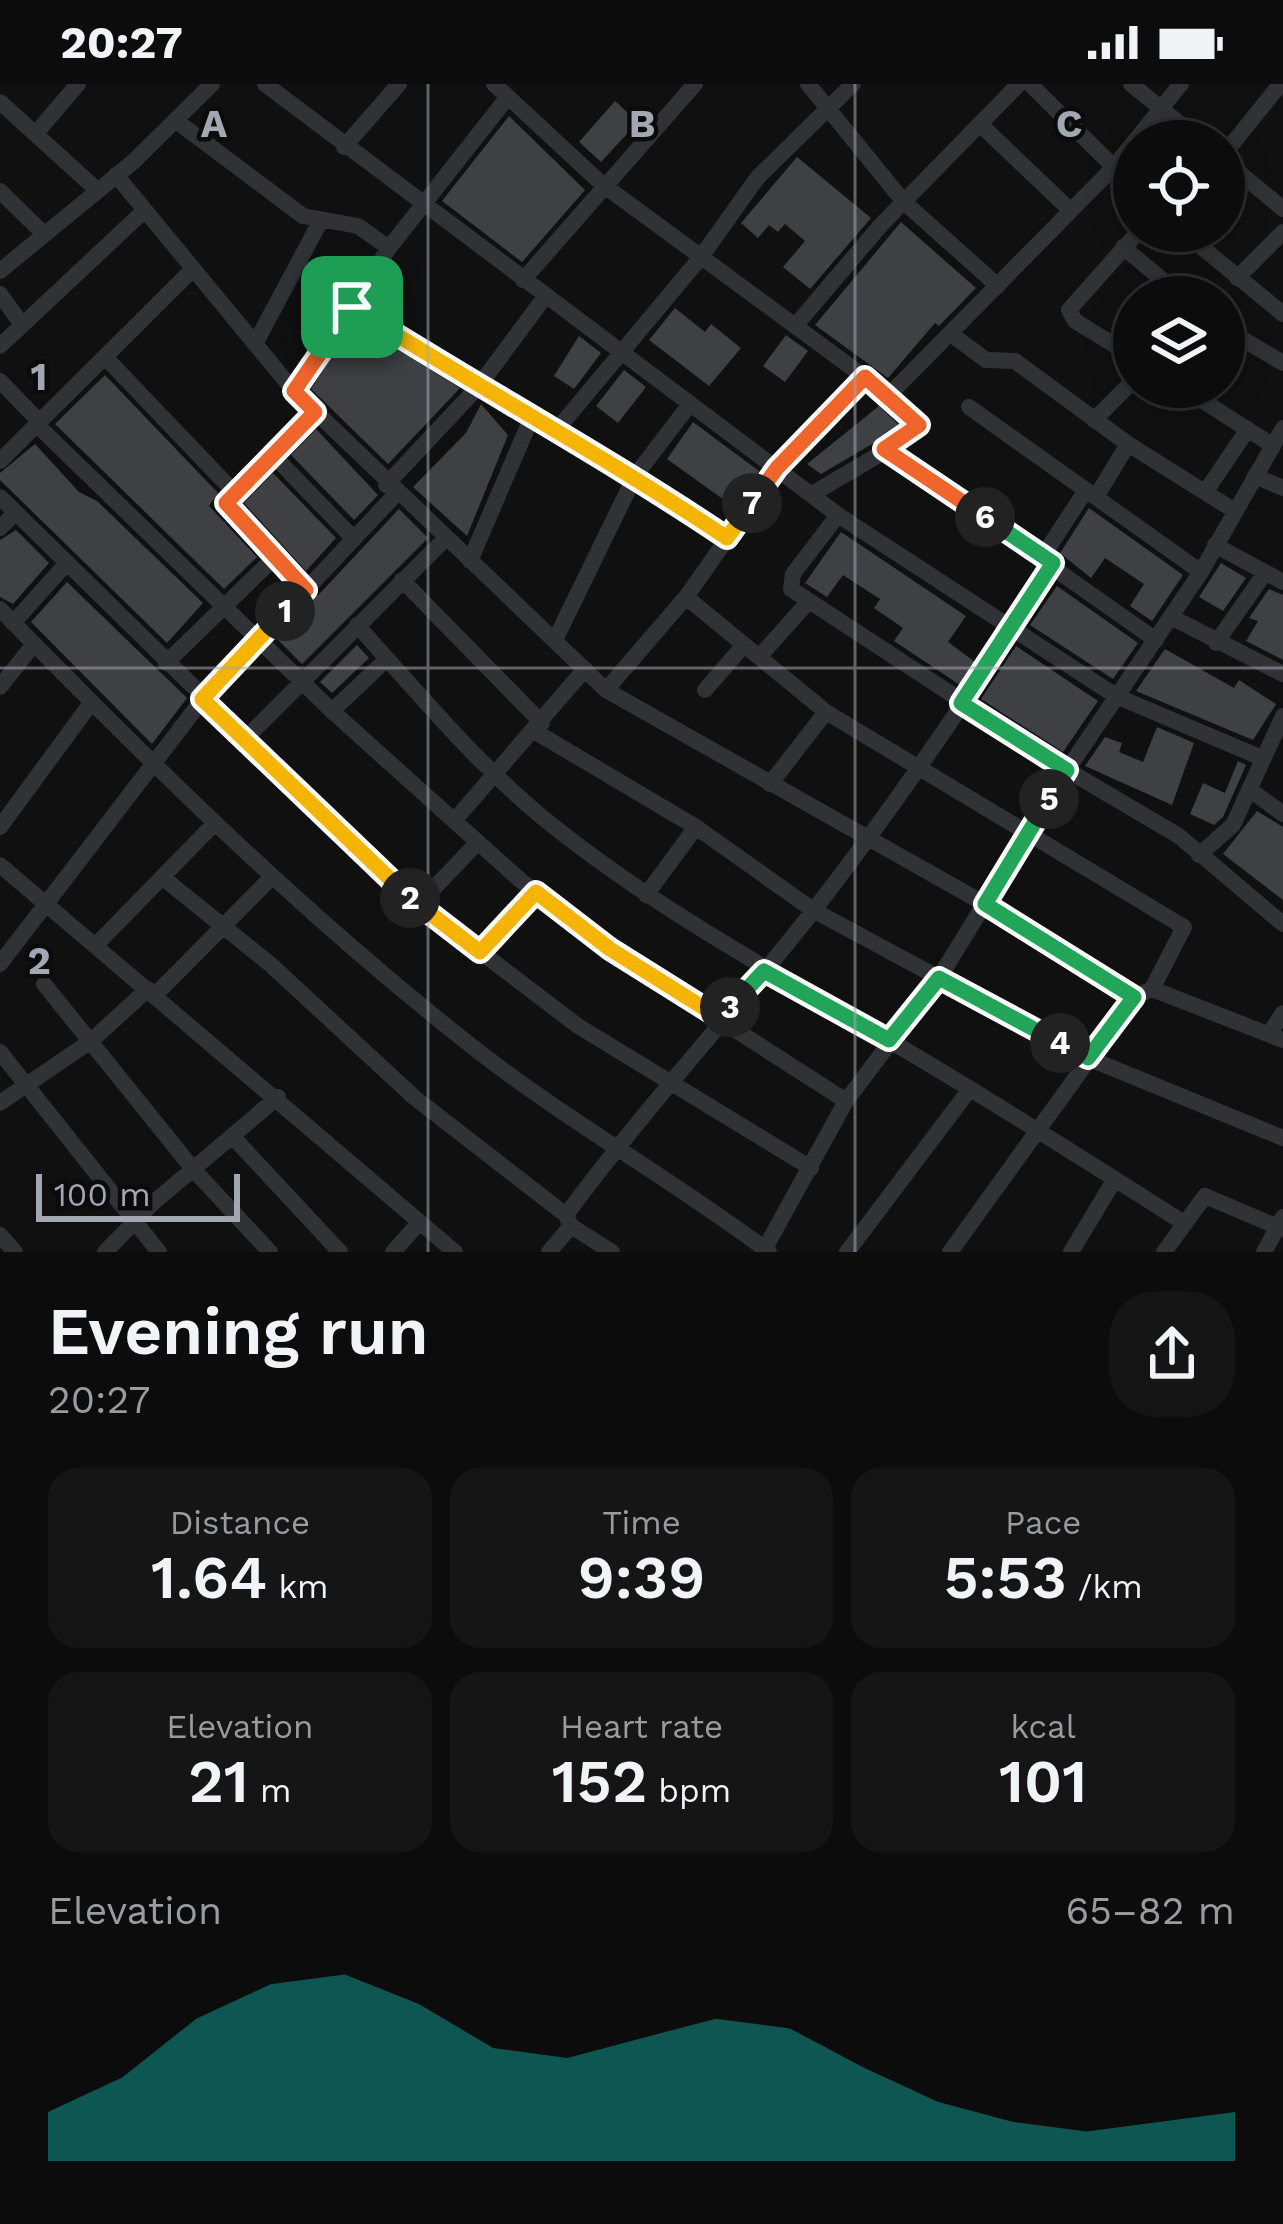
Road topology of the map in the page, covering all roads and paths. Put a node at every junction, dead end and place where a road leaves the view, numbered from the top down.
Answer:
1 (78, 84) edge
2 (212, 84) edge
3 (265, 84) edge
4 (399, 84) edge
5 (808, 84) edge
6 (853, 84) edge
7 (1019, 84) edge
8 (1030, 84) edge
9 (1131, 84) edge
10 (1181, 84) edge
11 (684, 87) edge
12 (1279, 87) edge
13 (500, 91) edge
14 (827, 107) junction
15 (1159, 107) junction
16 (2, 109) edge
17 (1149, 120) edge
18 (1175, 120) edge
19 (175, 121) junction
20 (982, 126) junction
21 (1245, 130) edge
22 (35, 134) junction
23 (344, 147) junction
24 (1113, 168) joint
25 (116, 175) junction
26 (1245, 176) edge
27 (602, 184) junction
28 (96, 189) junction
29 (0, 191) edge
30 (904, 202) junction
31 (423, 206) junction
32 (1283, 209) edge
33 (145, 210) junction
34 (1070, 210) junction
35 (320, 222) junction
36 (1283, 232) edge
37 (43, 233) junction
38 (389, 248) junction
39 (1118, 252) edge
40 (1129, 252) edge
41 (1207, 252) edge
42 (701, 257) junction
43 (193, 269) junction
44 (0, 271) edge
45 (1158, 276) edge
46 (1235, 276) edge
47 (1239, 276) edge
48 (523, 280) junction
49 (1245, 284) edge
50 (998, 286) junction
51 (0, 294) edge
52 (545, 297) junction
53 (352, 307) junction
54 (1283, 314) edge
55 (22, 325) junction
56 (795, 326) junction
57 (951, 334) junction
58 (1245, 338) edge
59 (255, 344) junction
60 (1113, 344) edge
61 (0, 346) edge
62 (620, 352) junction
63 (1280, 356) edge
64 (105, 357) junction
65 (865, 377) junction
66 (0, 382) edge
67 (478, 387) junction
68 (294, 391) junction
69 (889, 394) junction
70 (1113, 401) edge
71 (690, 404) junction
72 (969, 407) dead end
73 (1214, 408) edge
74 (315, 412) junction
75 (531, 419) junction
76 (1094, 420) junction
77 (39, 424) junction
78 (1283, 428) edge
79 (1248, 429) junction
80 (555, 432) junction
81 (1127, 444) junction
82 (1272, 445) junction
83 (884, 449) junction
84 (272, 454) junction
85 (0, 461) edge
86 (777, 468) junction
87 (635, 476) junction
88 (1255, 476) junction
89 (1283, 488) edge
90 (391, 489) junction
91 (1205, 491) junction
92 (234, 492) junction
93 (812, 494) junction
94 (1091, 494) junction
95 (0, 497) edge
96 (1235, 511) junction
97 (15, 513) junction
98 (838, 515) junction
99 (0, 528) edge
100 (727, 538) junction
101 (354, 539) junction
102 (444, 540) junction
103 (1215, 545) junction
104 (275, 557) junction
105 (1048, 560) junction
106 (470, 561) junction
107 (66, 564) junction
108 (1201, 572) junction
109 (1264, 573) junction
110 (403, 580) junction
111 (1283, 582) edge
112 (306, 590) junction
113 (686, 597) junction
114 (809, 602) junction
115 (223, 604) junction
116 (6, 616) edge
117 (1171, 617) junction
118 (356, 625) junction
119 (1011, 632) junction
120 (258, 640) junction
121 (555, 640) junction
122 (1156, 640) junction
123 (1216, 643) junction
124 (34, 644) junction
125 (751, 651) junction
126 (387, 658) junction
127 (166, 663) junction
128 (585, 669) junction
129 (1283, 674) edge
130 (302, 680) junction
131 (0, 687) edge
132 (605, 690) junction
133 (705, 690) dead end
134 (1116, 696) junction
135 (202, 699) junction
136 (961, 703) junction
137 (91, 704) junction
138 (332, 711) junction
139 (826, 712) junction
140 (1280, 726) edge
141 (538, 728) junction
142 (244, 740) junction
143 (1262, 758) junction
144 (151, 766) junction
145 (919, 770) junction
146 (1067, 770) junction
147 (494, 772) junction
148 (770, 784) junction
149 (1253, 791) junction
150 (1283, 814) edge
151 (454, 820) junction
152 (213, 825) junction
153 (0, 827) edge
154 (696, 827) junction
155 (1028, 835) junction
156 (868, 839) junction
157 (478, 842) junction
158 (1199, 855) junction
159 (0, 865) edge
160 (162, 878) junction
161 (272, 878) junction
162 (536, 892) junction
163 (646, 895) junction
164 (419, 904) junction
165 (985, 904) junction
166 (46, 905) junction
167 (814, 910) junction
168 (1283, 924) edge
169 (222, 927) junction
170 (95, 946) junction
171 (480, 952) junction
172 (0, 964) edge
173 (764, 971) junction
174 (939, 978) junction
175 (44, 984) dead end
176 (152, 992) junction
177 (1143, 993) junction
178 (1283, 1013) edge
179 (720, 1018) junction
180 (1276, 1037) edge
181 (91, 1040) junction
182 (889, 1040) junction
183 (0, 1052) edge
184 (1088, 1058) junction
185 (27, 1083) junction
186 (671, 1084) junction
187 (970, 1089) junction
188 (278, 1097) junction
189 (846, 1101) junction
190 (0, 1102) edge
191 (1040, 1130) junction
192 (232, 1136) junction
193 (1283, 1138) edge
194 (614, 1150) junction
195 (811, 1168) junction
196 (193, 1169) junction
197 (1115, 1179) junction
198 (568, 1221) junction
199 (1184, 1222) junction
200 (132, 1223) junction
201 (1281, 1224) edge
202 (417, 1225) junction
203 (0, 1235) edge
204 (766, 1251) edge
205 (15, 1252) edge
206 (105, 1252) edge
207 (159, 1252) edge
208 (270, 1252) edge
209 (340, 1252) edge
210 (393, 1252) edge
211 (454, 1252) edge
212 (549, 1252) edge
213 (612, 1252) edge
214 (847, 1252) edge
215 (950, 1252) edge
216 (1071, 1252) edge
217 (1164, 1252) edge
218 (1264, 1252) edge

1 - 22 street
2 - 19 street
3 - 23 street
4 - 23 street
5 - 14 street
6 - 14 street
7 - 20 street
8 - 24 street
9 - 15 street
10 - 15 street
11 - 27 street
12 - 21 street
13 - 27 street
13 - 31 street
14 - 30 street
14 - 42 street
15 - 17 street
15 - 18 street
16 - 22 street
19 - 25 street
19 - 35 street
20 - 30 street
20 - 34 street
22 - 28 street
23 - 31 street
24 - 34 street
25 - 28 street
25 - 33 street
26 - 32 street
27 - 42 street
27 - 48 street
28 - 37 street
29 - 37 street
30 - 50 street
30 - 56 street
31 - 38 street
31 - 48 street
33 - 43 street
33 - 55 street
34 - 50 street
35 - 38 street
35 - 59 street
36 - 47 street
37 - 44 street
38 - 53 street
39 - 60 street
40 - 45 street
41 - 46 street
42 - 56 street
42 - 62 street
43 - 59 street
43 - 64 street
48 - 52 street
49 - 54 street
50 - 57 street
51 - 55 street
52 - 62 street
52 - 67 street
53 - 67 street
53 - 68 street
55 - 61 street
56 - 65 street
57 - 69 street
57 - 76 street
58 - 63 street
59 - 68 street
62 - 71 street
62 - 80 street
64 - 77 street
64 - 92 street
65 - 69 street
65 - 86 street
66 - 77 street
67 - 75 street
67 - 90 street
68 - 74 street
69 - 83 street
70 - 76 street
71 - 86 street
71 - 87 street
72 - 94 street
73 - 79 street
74 - 84 street
74 - 90 street
75 - 80 street
75 - 106 street
76 - 81 street
77 - 85 street
77 - 115 street
78 - 82 street
79 - 82 street
79 - 91 street
80 - 87 street
81 - 91 street
81 - 94 street
82 - 88 street
83 - 93 street
83 - 105 street
84 - 92 street
84 - 101 street
86 - 93 street
86 - 100 street
87 - 100 street
87 - 121 street
88 - 89 street
88 - 96 street
90 - 101 street
90 - 102 street
91 - 96 street
92 - 104 street
93 - 98 street
94 - 105 street
94 - 108 street
95 - 97 street
96 - 103 street
97 - 99 street
97 - 107 street
98 - 114 street
98 - 119 street
100 - 113 street
101 - 112 street
102 - 106 street
102 - 110 street
103 - 108 street
103 - 109 street
104 - 112 street
104 - 115 street
105 - 119 street
105 - 122 street
106 - 121 street
107 - 116 street
107 - 127 street
108 - 117 street
109 - 111 street
109 - 123 street
110 - 118 street
110 - 141 street
112 - 120 street
113 - 125 street
113 - 132 street
114 - 125 street
114 - 136 street
115 - 120 street
115 - 127 street
116 - 124 street
117 - 122 street
117 - 123 street
118 - 126 street
118 - 130 street
119 - 134 street
119 - 136 street
120 - 130 street
120 - 135 street
121 - 128 street
122 - 134 street
123 - 129 street
124 - 131 street
124 - 137 street
125 - 133 street
125 - 139 street
126 - 138 street
126 - 147 street
127 - 135 street
128 - 132 street
128 - 141 street
130 - 138 street
130 - 142 street
132 - 148 street
134 - 143 street
134 - 146 street
135 - 142 street
135 - 144 street
136 - 145 street
136 - 146 street
137 - 144 street
137 - 153 street
138 - 151 street
139 - 145 street
139 - 148 street
140 - 143 street
141 - 147 street
141 - 154 street
142 - 164 street
143 - 149 street
144 - 152 street
144 - 166 street
145 - 155 street
145 - 156 street
146 - 155 street
146 - 158 street
147 - 151 street
147 - 163 street
148 - 156 street
149 - 150 street
149 - 158 street
151 - 157 street
152 - 160 street
152 - 161 street
154 - 163 street
154 - 167 street
155 - 165 street
155 - 177 street
156 - 165 street
156 - 167 street
157 - 162 street
157 - 164 street
158 - 168 street
159 - 166 street
160 - 169 street
160 - 170 street
161 - 169 street
161 - 194 street
162 - 171 street
162 - 179 street
163 - 173 street
164 - 171 street
165 - 174 street
165 - 177 street
166 - 170 street
166 - 172 street
167 - 173 street
167 - 174 street
169 - 176 street
169 - 198 street
170 - 176 street
171 - 186 street
173 - 179 street
173 - 182 street
174 - 182 street
174 - 184 street
175 - 181 street
176 - 181 street
176 - 188 street
177 - 180 street
177 - 184 street
178 - 180 street
179 - 186 street
179 - 189 street
181 - 185 street
181 - 196 street
182 - 187 street
182 - 189 street
183 - 185 street
184 - 191 street
184 - 193 street
185 - 190 street
185 - 200 street
186 - 194 street
186 - 195 street
187 - 191 street
187 - 214 street
188 - 192 street
188 - 202 street
189 - 195 street
191 - 197 street
191 - 215 street
192 - 196 street
192 - 209 street
194 - 198 street
194 - 204 street
195 - 204 street
196 - 200 street
196 - 208 street
197 - 199 street
197 - 216 street
198 - 212 street
198 - 213 street
199 - 201 street
199 - 217 street
200 - 206 street
200 - 207 street
201 - 218 street
202 - 210 street
202 - 211 street
203 - 205 street

